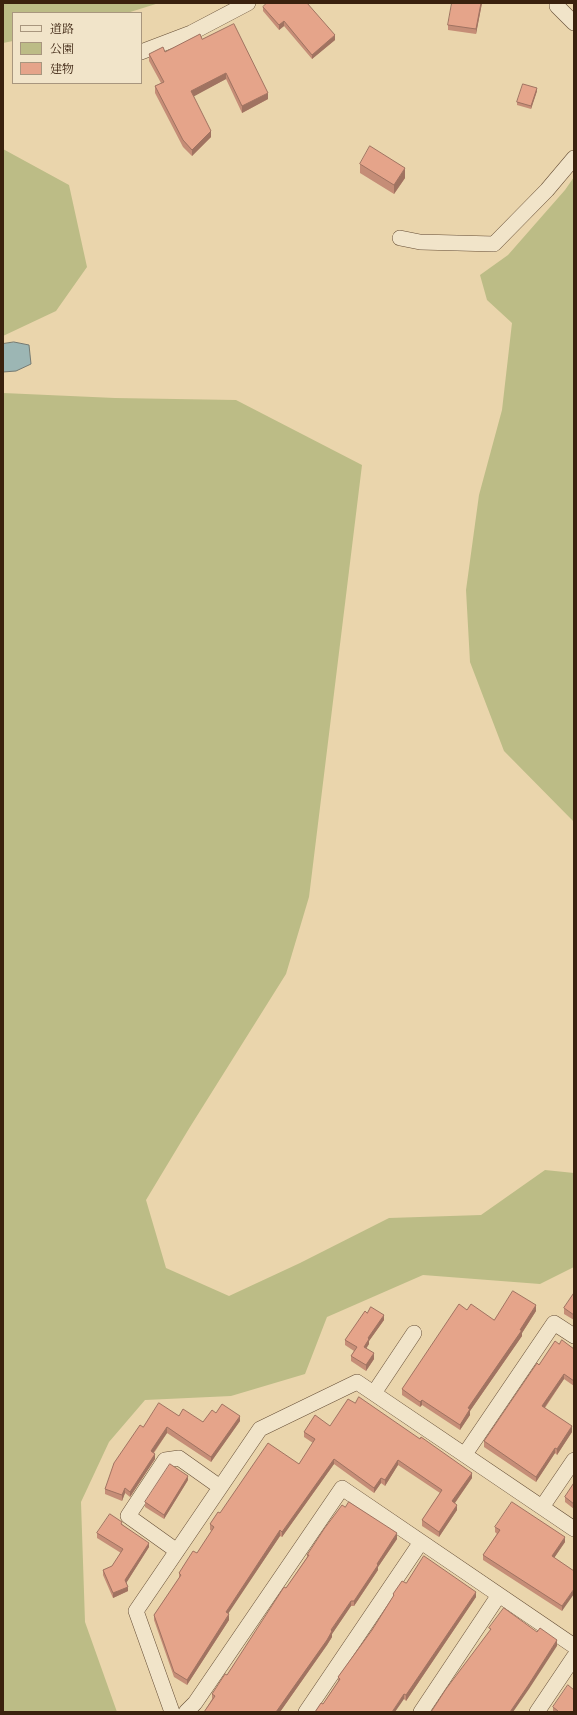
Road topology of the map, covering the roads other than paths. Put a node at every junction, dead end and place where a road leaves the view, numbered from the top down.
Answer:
1 (248, 3) edge
2 (556, 3) edge
3 (574, 23) edge
4 (142, 52) edge
5 (574, 158) edge
6 (400, 238) dead end
7 (414, 1333) dead end
8 (574, 1336) edge
9 (374, 1393) junction
10 (465, 1454) junction
11 (574, 1460) edge
12 (220, 1487) junction
13 (542, 1507) junction
14 (574, 1529) edge
15 (421, 1542) junction
16 (177, 1551) junction
17 (499, 1595) junction
18 (574, 1646) edge
19 (574, 1657) edge
20 (172, 1712) edge
21 (186, 1712) edge
22 (306, 1712) edge
23 (421, 1712) edge
24 (537, 1712) edge

1 - 4 street
2 - 3 street
5 - 6 street
7 - 9 street
8 - 10 street
9 - 10 street
9 - 12 street
10 - 13 street
11 - 13 street
12 - 16 street
12 - 16 street
13 - 14 street
15 - 17 street
15 - 21 street
15 - 22 street
16 - 20 street
17 - 18 street
17 - 23 street
19 - 24 street

